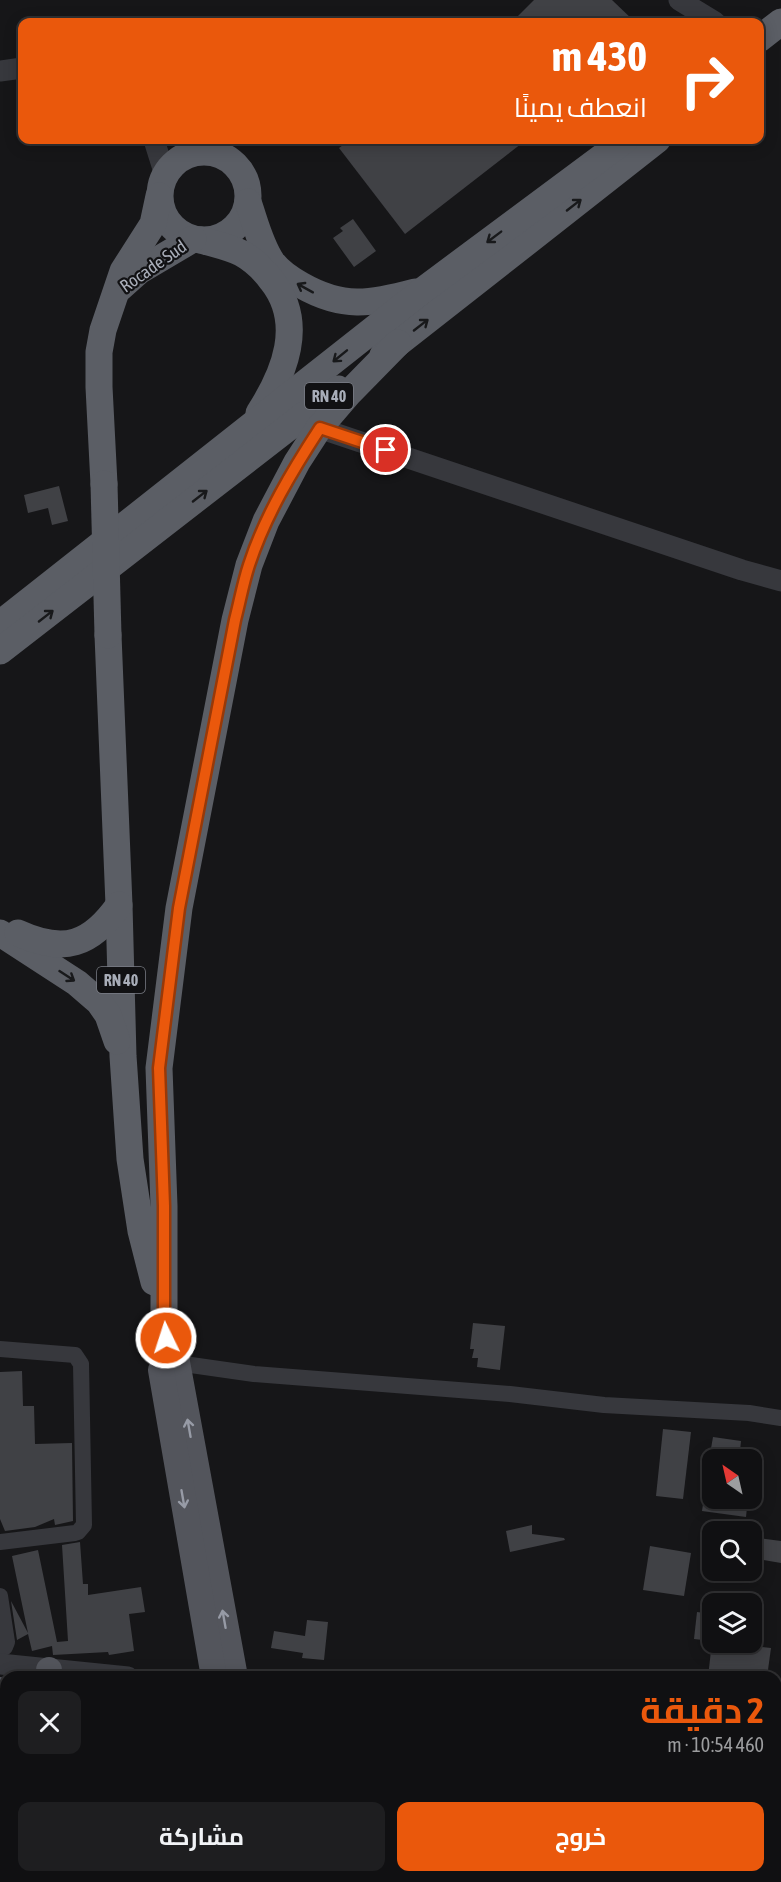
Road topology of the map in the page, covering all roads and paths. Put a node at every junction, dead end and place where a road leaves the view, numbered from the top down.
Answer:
1 (679, 0) edge
2 (708, 18) edge
3 (781, 22) edge
4 (765, 50) edge
5 (18, 69) edge
6 (0, 71) edge
7 (155, 144) edge
8 (620, 144) edge
9 (652, 144) edge
10 (199, 146) edge
11 (162, 185) junction
12 (248, 202) junction
13 (197, 239) junction
14 (422, 291) junction
15 (114, 293) junction
16 (398, 343) junction
17 (320, 428) junction
18 (248, 430) junction
19 (781, 580) edge
20 (0, 624) edge
21 (0, 651) edge
22 (119, 904) junction
23 (0, 921) edge
24 (0, 933) edge
25 (123, 1056) junction
26 (167, 1346) junction
27 (0, 1349) edge
28 (781, 1418) edge
29 (0, 1542) edge
30 (0, 1596) edge
31 (0, 1647) edge
32 (0, 1664) edge
33 (39, 1671) edge
34 (213, 1671) edge
35 (234, 1671) edge

1 - 2 street
3 - 4 highway
5 - 6 street
7 - 11 street
8 -> 14 highway, RN 40
16 -> 9 highway, RN 40
10 - 11 highway
10 - 12 highway
11 - 13 highway
11 - 15 highway
12 - 13 highway
14 -> 12 highway
13 - 15 highway, Rocade Sud
13 - 18 highway
14 -> 18 highway, RN 40
15 - 22 highway, RN 40, bridge
16 - 17 highway
21 -> 16 highway, RN 40
17 - 19 street
17 - 26 highway
18 - 20 highway, RN 40
22 - 23 highway
22 - 25 highway, RN 40
24 -> 25 highway
25 - 26 highway, RN 40
26 - 28 street
26 -> 34 main road
35 -> 26 main road
27 - 29 street
30 - 31 street
32 - 33 street

